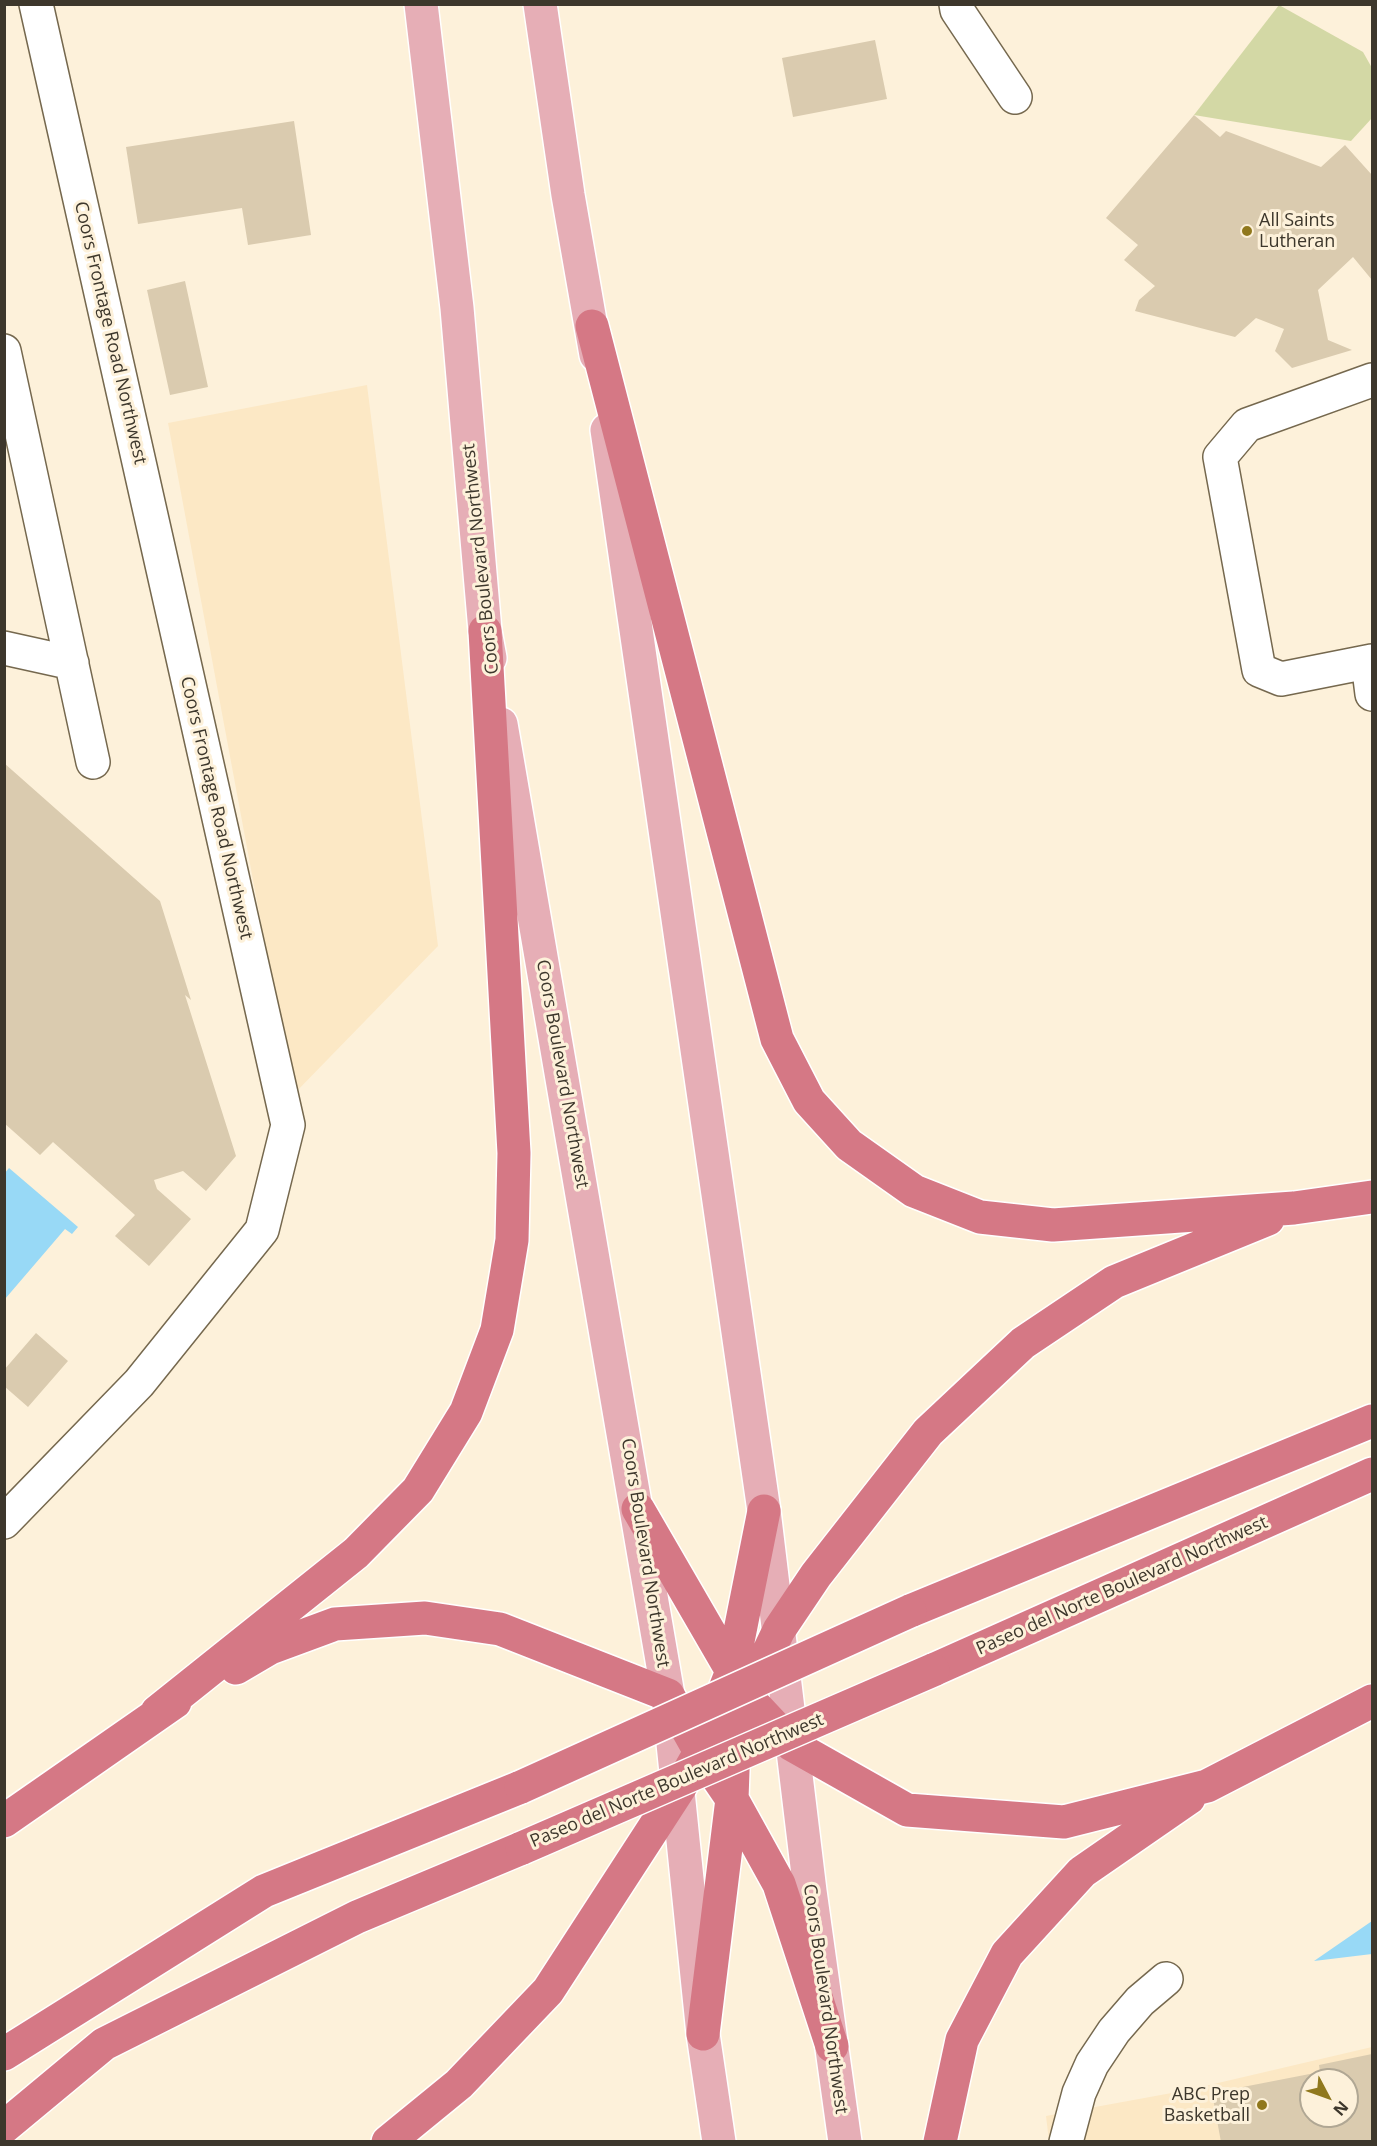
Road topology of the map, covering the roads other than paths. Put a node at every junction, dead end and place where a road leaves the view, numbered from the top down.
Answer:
1 (36, 4) edge
2 (421, 4) edge
3 (540, 4) edge
4 (956, 4) edge
5 (1015, 97) dead end
6 (592, 326) junction
7 (4, 351) edge
8 (1372, 380) edge
9 (485, 631) junction
10 (4, 648) edge
11 (72, 663) junction
12 (1371, 672) edge
13 (93, 762) dead end
14 (1372, 1197) edge
15 (1294, 1208) junction
16 (1372, 1421) edge
17 (1372, 1474) edge
18 (638, 1509) junction
19 (764, 1511) junction
20 (4, 1522) edge
21 (779, 1630) junction
22 (740, 1684) junction
23 (668, 1695) junction
24 (1372, 1701) edge
25 (157, 1712) junction
26 (792, 1745) junction
27 (700, 1752) junction
28 (1207, 1786) junction
29 (679, 1789) junction
30 (732, 1799) junction
31 (4, 1821) edge
32 (1166, 1979) dead end
33 (703, 2034) junction
34 (832, 2046) junction
35 (4, 2054) edge
36 (4, 2127) edge
37 (388, 2142) edge
38 (719, 2142) edge
39 (845, 2142) edge
40 (940, 2142) edge
41 (1066, 2142) edge

1 - 20 street, Coors Frontage Road Northwest
2 - 9 main road, Coors Boulevard Northwest
3 - 6 main road, Coors Boulevard Northwest
4 - 5 street
6 - 15 highway
6 - 19 main road, Coors Boulevard Northwest
7 - 11 street
8 - 12 street
9 - 18 main road, Coors Boulevard Northwest
9 - 25 highway
10 - 11 street
11 - 13 street
14 - 15 highway
15 - 21 highway
16 - 35 highway, bridge
17 - 36 highway, Paseo del Norte Boulevard Northwest, bridge
18 - 22 highway
18 - 23 main road, Coors Boulevard Northwest
19 - 21 main road, Coors Boulevard Northwest
19 - 22 highway
21 - 22 highway
21 - 26 main road, Coors Boulevard Northwest
22 - 26 highway
22 - 27 highway
22 - 30 highway
23 - 25 highway
23 - 27 highway
23 - 29 main road, Coors Boulevard Northwest
24 - 28 highway
25 - 31 highway
26 - 28 highway
26 - 34 main road, Coors Boulevard Northwest
27 - 29 highway
27 - 30 highway
28 - 40 highway
29 - 33 main road, Coors Boulevard Northwest
29 - 37 highway
30 - 33 highway
30 - 34 highway
32 - 41 street
33 - 38 main road, Coors Boulevard Northwest
34 - 39 main road, Coors Boulevard Northwest

